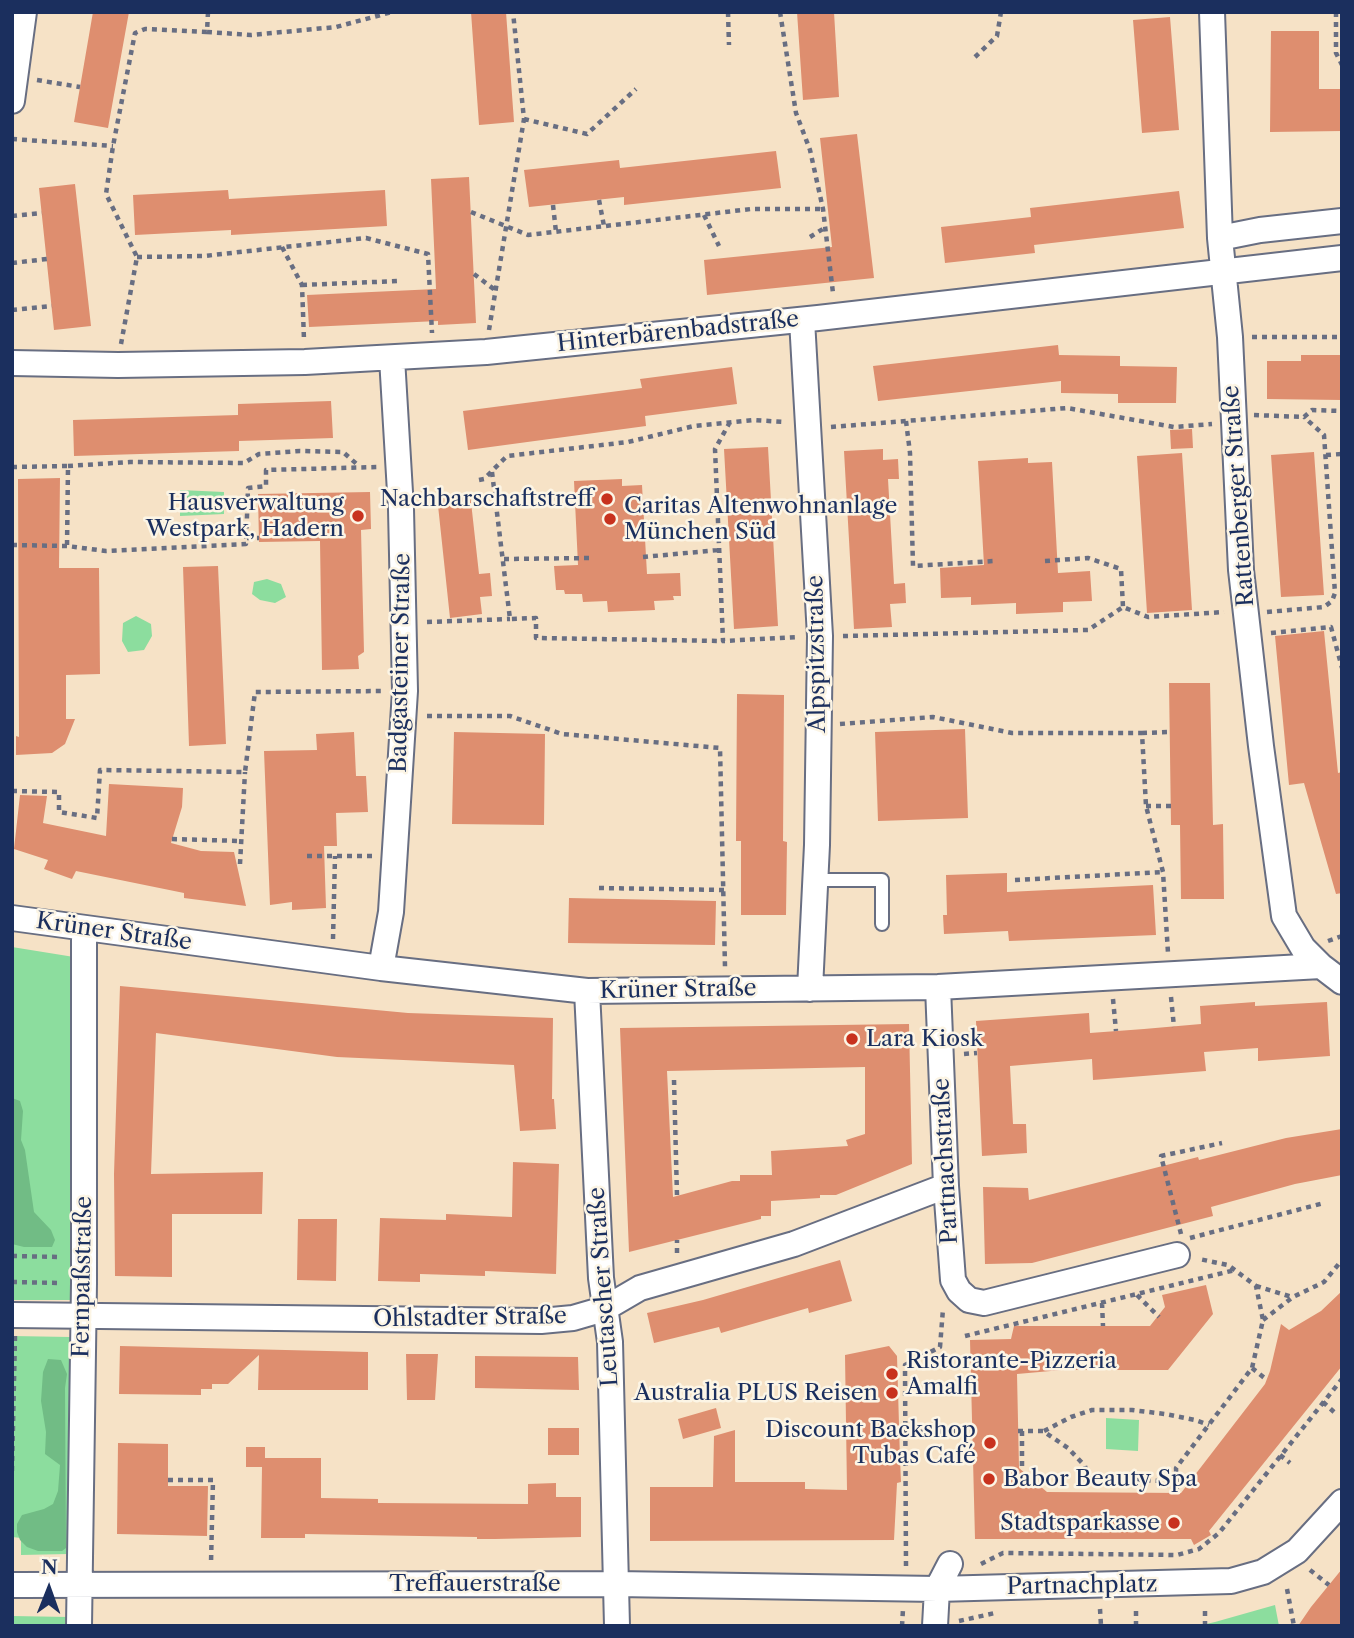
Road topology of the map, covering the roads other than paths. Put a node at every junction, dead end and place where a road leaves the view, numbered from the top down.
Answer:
1 (24, 12) edge
2 (1212, 12) edge
3 (14, 88) edge
4 (1342, 221) edge
5 (1220, 238) junction
6 (1342, 258) edge
7 (1222, 273) junction
8 (802, 320) junction
9 (392, 358) junction
10 (12, 363) edge
11 (815, 880) junction
12 (12, 918) edge
13 (882, 924) dead end
14 (84, 929) junction
15 (1321, 966) junction
16 (381, 968) junction
17 (1342, 982) edge
18 (938, 987) junction
19 (810, 989) junction
20 (587, 991) junction
21 (946, 1186) junction
22 (1177, 1255) road end
23 (604, 1309) junction
24 (14, 1315) edge
25 (82, 1316) junction
26 (1342, 1502) edge
27 (950, 1564) road end
28 (616, 1584) junction
29 (12, 1585) edge
30 (80, 1585) junction
31 (937, 1589) junction
32 (79, 1626) edge
33 (617, 1626) edge
34 (935, 1626) edge

1 - 3 street
2 - 5 street, Rattenberger Straße
4 - 5 street
5 - 7 street, Rattenberger Straße
6 - 7 street, Hinterbärenbadstraße
7 - 8 street, Hinterbärenbadstraße
7 - 15 street, Rattenberger Straße
8 - 9 street, Hinterbärenbadstraße
8 - 11 street, Alpspitzstraße
9 - 10 street, Hinterbärenbadstraße
9 - 16 street, Badgasteiner Straße
11 - 13 lane
11 - 19 street, Alpspitzstraße
12 - 14 street, Krüner Straße
14 - 16 street, Krüner Straße
14 - 25 street, Fernpaßstraße
15 - 17 street
15 - 18 street, Krüner Straße
16 - 20 street, Krüner Straße
18 - 19 street, Krüner Straße
18 - 21 street, Partnachstraße
19 - 20 street, Krüner Straße
20 - 23 street, Leutascher Straße
21 - 22 street, Partnachstraße
21 - 23 street, Ohlstadter Straße
23 - 25 street, Ohlstadter Straße
23 - 28 street, Leutascher Straße
24 - 25 street, Ohlstadter Straße
25 - 30 street, Fernpaßstraße
26 - 31 street, Partnachplatz
27 - 31 street
28 - 30 street, Treffauerstraße
28 - 31 street, Treffauerstraße
28 - 33 street, Leutascher Straße
29 - 30 street, Treffauerstraße
30 - 32 street, Fernpaßstraße
31 - 34 street

